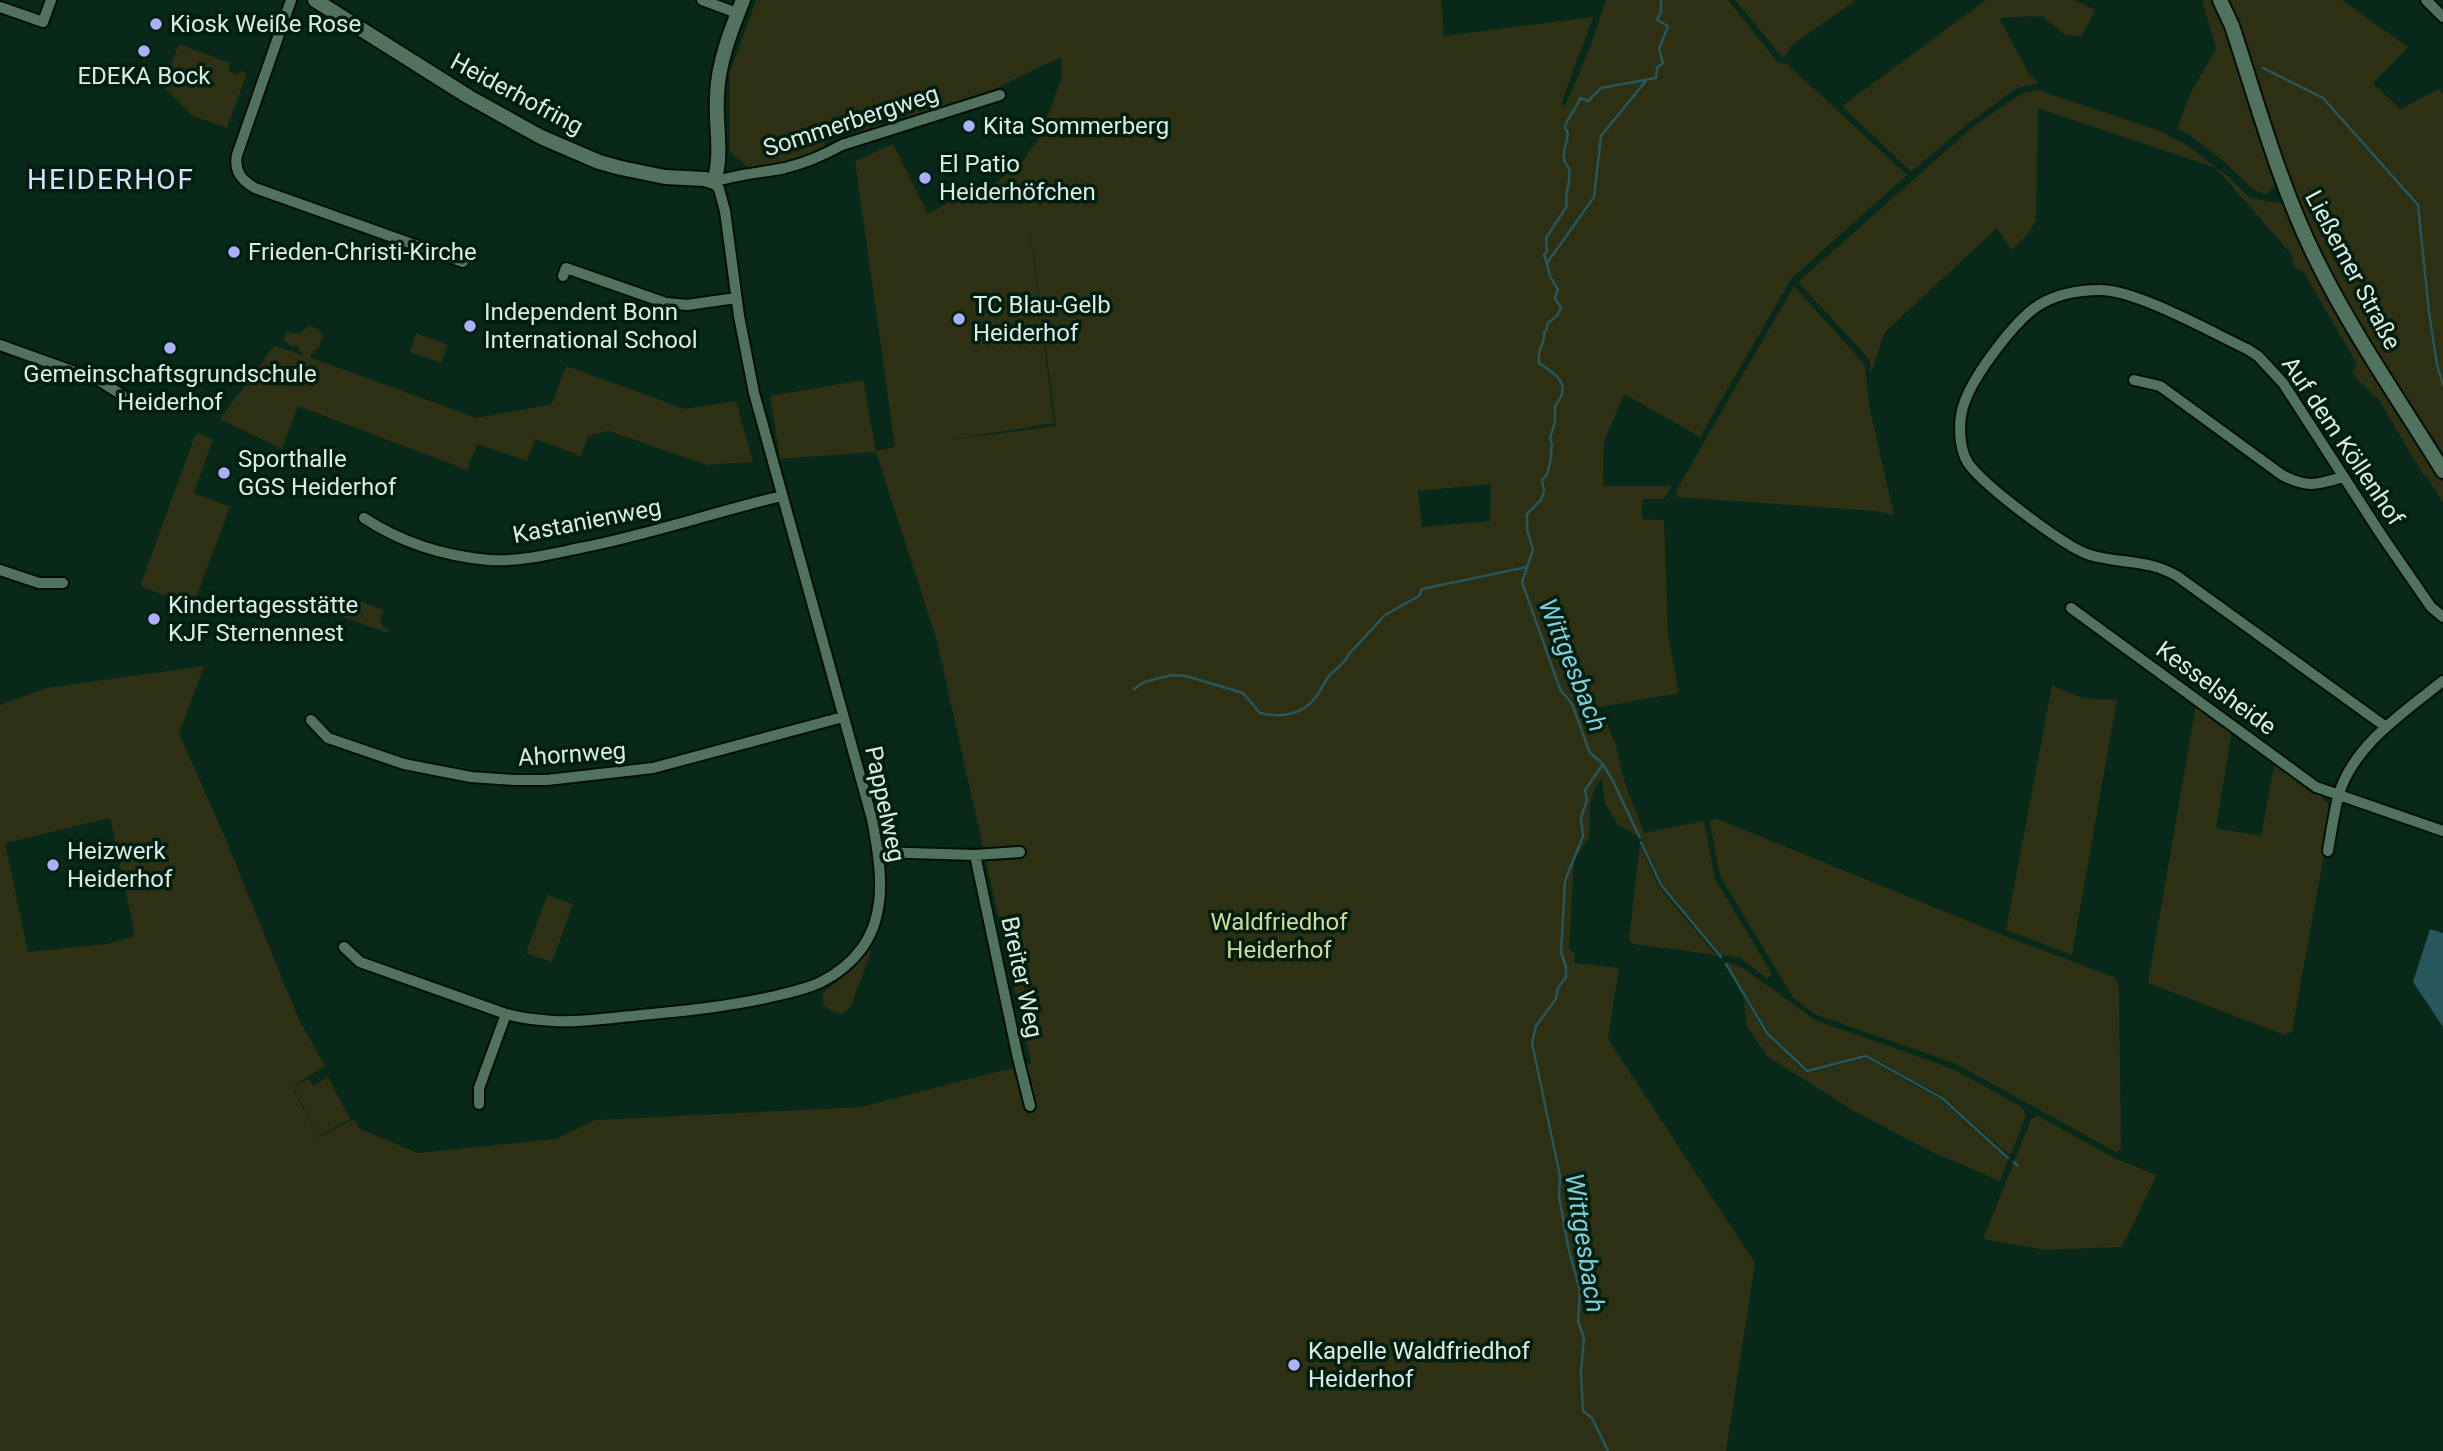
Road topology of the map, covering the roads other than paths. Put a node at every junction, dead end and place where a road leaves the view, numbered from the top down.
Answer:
1 (51, 0) edge
2 (291, 0) edge
3 (315, 0) edge
4 (702, 0) edge
5 (2220, 0) edge
6 (2426, 0) edge
7 (0, 7) edge
8 (740, 7) edge
9 (2443, 17) edge
10 (1000, 95) dead end
11 (714, 183) junction
12 (463, 262) dead end
13 (563, 276) dead end
14 (736, 298) junction
15 (0, 345) edge
16 (2134, 380) dead end
17 (122, 395) dead end
18 (2443, 471) edge
19 (2343, 477) junction
20 (782, 496) junction
21 (364, 518) dead end
22 (0, 569) edge
23 (63, 583) dead end
24 (2071, 608) dead end
25 (2443, 617) edge
26 (2443, 681) edge
27 (843, 717) junction
28 (311, 720) dead end
29 (2386, 727) junction
30 (2339, 796) junction
31 (2443, 831) edge
32 (2328, 851) dead end
33 (878, 852) junction
34 (1020, 852) dead end
35 (975, 855) junction
36 (344, 947) dead end
37 (506, 1014) junction
38 (479, 1104) dead end
39 (1030, 1106) dead end

1 - 7 street
2 - 12 street
3 - 11 street, Heiderhofring
4 - 8 street
5 - 18 street, Ließemer Straße
6 - 9 street
8 - 11 street
10 - 11 street, Sommerbergweg
11 - 14 street, Pappelweg
13 - 14 street
14 - 20 street, Pappelweg
15 - 17 street
16 - 19 street
19 - 25 street, Auf dem Köllenhof
19 - 29 street, Auf dem Köllenhof
20 - 21 street, Kastanienweg
20 - 27 street, Pappelweg
22 - 23 street
24 - 30 street, Kesselsheide
26 - 29 street
27 - 28 street, Ahornweg
27 - 33 street, Pappelweg
29 - 30 street
30 - 31 street, Kesselsheide
30 - 32 street
33 - 35 street
33 - 37 street, Pappelweg
34 - 35 street
35 - 39 street, Breiter Weg
36 - 37 street, Pappelweg
37 - 38 street

